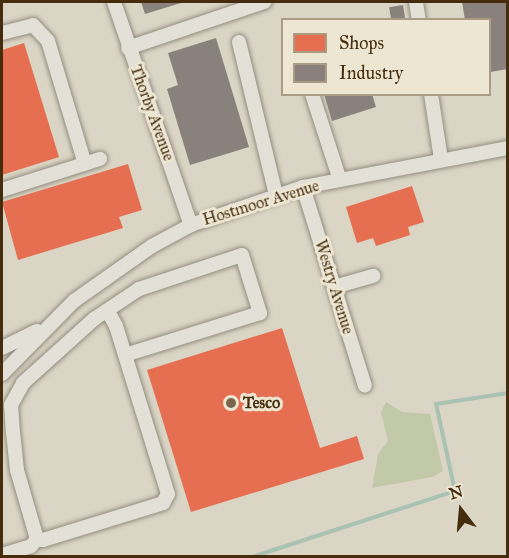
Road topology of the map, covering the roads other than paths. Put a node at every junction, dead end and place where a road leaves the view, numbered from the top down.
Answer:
1 (114, 2) edge
2 (264, 2) edge
3 (416, 2) edge
4 (419, 18) edge
5 (2, 33) edge
6 (239, 42) dead end
7 (128, 48) junction
8 (313, 96) edge
9 (431, 96) edge
10 (507, 148) edge
11 (100, 159) dead end
12 (441, 159) junction
13 (85, 164) junction
14 (340, 180) junction
15 (303, 187) junction
16 (2, 190) edge
17 (276, 195) junction
18 (191, 225) junction
19 (373, 276) dead end
20 (334, 288) junction
21 (107, 310) junction
22 (44, 327) junction
23 (2, 348) edge
24 (125, 355) junction
25 (2, 374) edge
26 (365, 386) dead end
27 (37, 539) junction
28 (2, 555) edge

1 - 7 street, Thorby Avenue
2 - 7 street
3 - 4 street
5 - 13 street
6 - 17 street
7 - 18 street, Thorby Avenue
8 - 14 street
9 - 12 street
10 - 12 street, Hostmoor Avenue
11 - 13 street
12 - 14 street, Hostmoor Avenue
13 - 16 street
14 - 15 street, Hostmoor Avenue
15 - 17 street, Hostmoor Avenue
15 - 20 street, Westry Avenue
17 - 18 street, Hostmoor Avenue
18 - 22 street, Hostmoor Avenue
19 - 20 street
20 - 26 street, Westry Avenue
21 - 24 street
21 - 24 street
21 - 27 street
22 - 23 street, Hostmoor Avenue
22 - 25 street, Hostmoor Avenue
24 - 27 street
27 - 28 street

